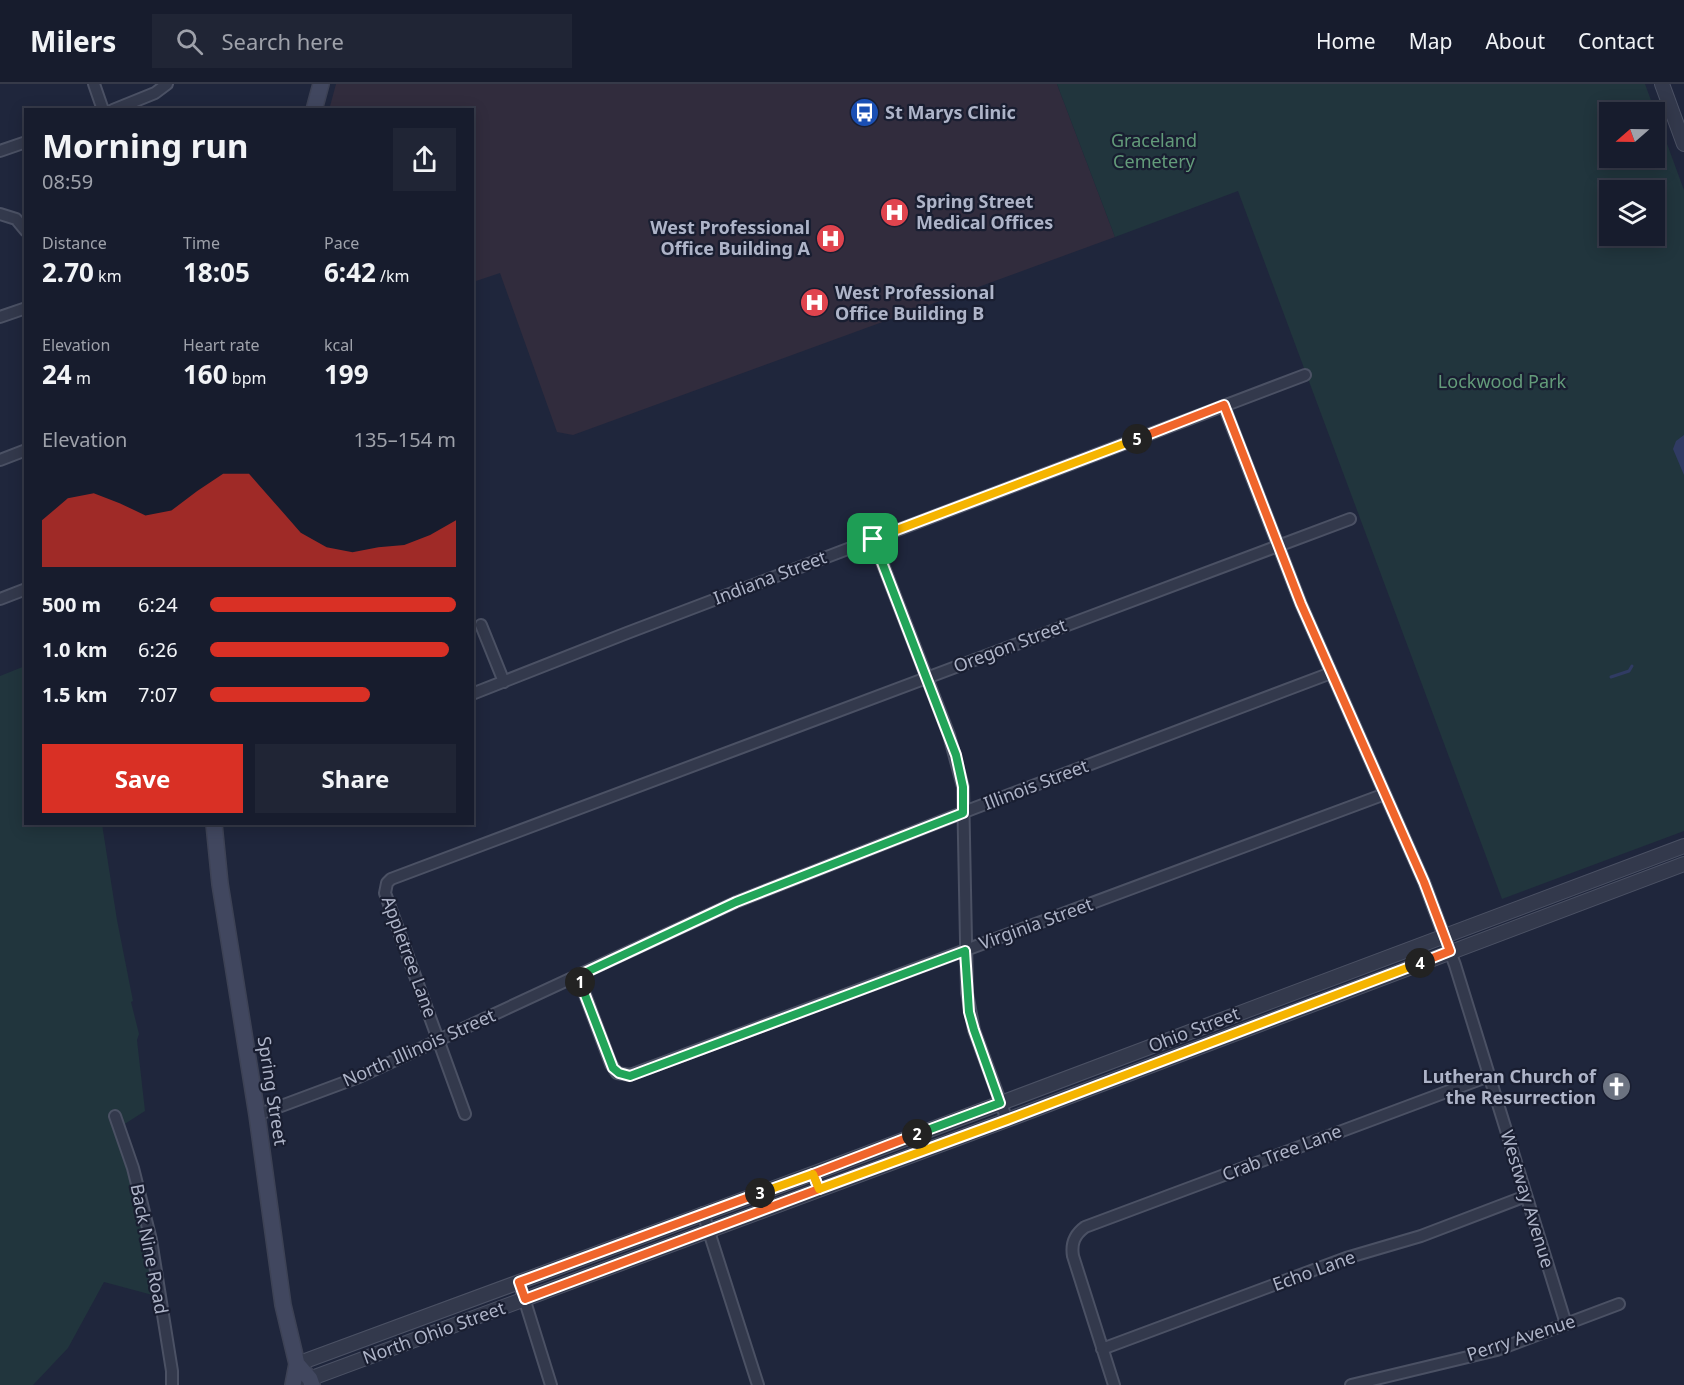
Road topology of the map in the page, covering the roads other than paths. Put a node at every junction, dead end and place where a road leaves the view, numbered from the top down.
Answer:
1 (94, 84) edge
2 (166, 84) edge
3 (321, 84) edge
4 (1663, 84) edge
5 (103, 108) edge
6 (118, 108) edge
7 (315, 108) edge
8 (24, 143) edge
9 (1684, 144) edge
10 (0, 151) edge
11 (0, 214) edge
12 (24, 229) edge
13 (24, 309) edge
14 (0, 317) edge
15 (1305, 375) dead end
16 (1224, 405) junction
17 (24, 451) edge
18 (0, 460) edge
19 (1350, 519) dead end
20 (873, 539) junction
21 (1278, 545) junction
22 (24, 590) edge
23 (0, 599) edge
24 (481, 625) dead end
25 (1331, 673) junction
26 (926, 678) junction
27 (504, 682) junction
28 (474, 693) edge
29 (1385, 794) junction
30 (963, 813) junction
31 (214, 825) edge
32 (1684, 846) edge
33 (1684, 864) edge
34 (394, 878) joint
35 (1444, 936) junction
36 (965, 951) junction
37 (1450, 951) junction
38 (578, 976) junction
39 (1282, 997) junction
40 (1288, 1013) junction
41 (439, 1040) junction
42 (1149, 1047) junction
43 (1155, 1064) junction
44 (1489, 1076) junction
45 (1000, 1103) junction
46 (465, 1114) dead end
47 (257, 1115) junction
48 (115, 1116) dead end
49 (1007, 1120) junction
50 (908, 1138) junction
51 (913, 1154) junction
52 (813, 1174) junction
53 (819, 1189) junction
54 (1526, 1196) junction
55 (703, 1213) junction
56 (709, 1229) junction
57 (519, 1282) junction
58 (525, 1299) junction
59 (1619, 1304) dead end
60 (408, 1323) junction
61 (1566, 1324) junction
62 (417, 1339) junction
63 (357, 1342) junction
64 (1102, 1349) junction
65 (363, 1359) junction
66 (297, 1364) junction
67 (311, 1382) edge
68 (172, 1385) edge
69 (293, 1385) edge
70 (551, 1385) edge
71 (759, 1385) edge
72 (1114, 1385) edge
73 (1351, 1385) edge

1 - 5 street
2 - 6 street
3 - 7 main road
4 - 9 street
8 - 10 street
11 - 12 street
13 - 14 street
15 - 16 street, Indiana Street
16 - 20 street, Indiana Street
16 - 21 street, Westway Avenue
17 - 18 street
19 - 21 street, Oregon Street
20 - 26 street
20 - 27 street, Indiana Street
21 - 25 street, Westway Avenue
21 - 26 street, Oregon Street
22 - 23 street
24 - 27 street
25 - 29 street, Westway Avenue
25 - 30 street, Illinois Street
26 - 30 street
26 - 34 street, Oregon Street
27 - 28 street, Indiana Street
29 - 35 street, Westway Avenue
29 - 36 street, Virginia Street
30 - 36 street
30 - 38 street, Illinois Street
31 - 47 main road, Spring Street
32 - 35 street, Ohio Street
33 - 37 street, Ohio Street
34 - 41 street, Appletree Lane
35 - 37 street, Westway Avenue
35 - 39 street, Ohio Street
36 - 38 street, Virginia Street
36 - 45 street
37 - 40 street, Ohio Street
37 - 44 street, Westway Avenue
38 - 41 street, North Illinois Street
39 - 40 street
39 - 42 street, Ohio Street
40 - 43 street, Ohio Street
41 - 46 street
41 - 47 street, North Illinois Street
42 - 43 street
42 - 45 street, Ohio Street
43 - 49 street, Ohio Street
44 - 54 street, Westway Avenue
44 - 64 street, Crab Tree Lane
45 - 49 street
45 - 50 street, Ohio Street
47 - 66 main road, Spring Street
48 - 68 street, Back Nine Road
49 - 51 street, Ohio Street
50 - 51 street
50 - 52 street, Ohio Street
51 - 53 street, Ohio Street
52 - 53 street
52 - 55 street, Ohio Street
53 - 56 street, Ohio Street
54 - 61 street, Westway Avenue
54 - 64 street, Echo Lane
55 - 56 street
55 - 57 street, North Ohio Street
56 - 58 street, North Ohio Street
56 - 71 street
57 - 58 street
57 - 60 street, North Ohio Street
58 - 62 street, North Ohio Street
58 - 70 street
59 - 61 street, Perry Avenue
60 - 62 street
60 - 63 street, North Ohio Street
61 - 73 street, Perry Avenue
62 - 65 street, North Ohio Street
63 - 65 street
63 - 66 street, North Ohio Street
64 - 72 street
65 - 67 street, North Ohio Street
66 - 67 main road, Spring Street
66 - 69 main road, Spring Street
67 - 69 street, North Ohio Street

